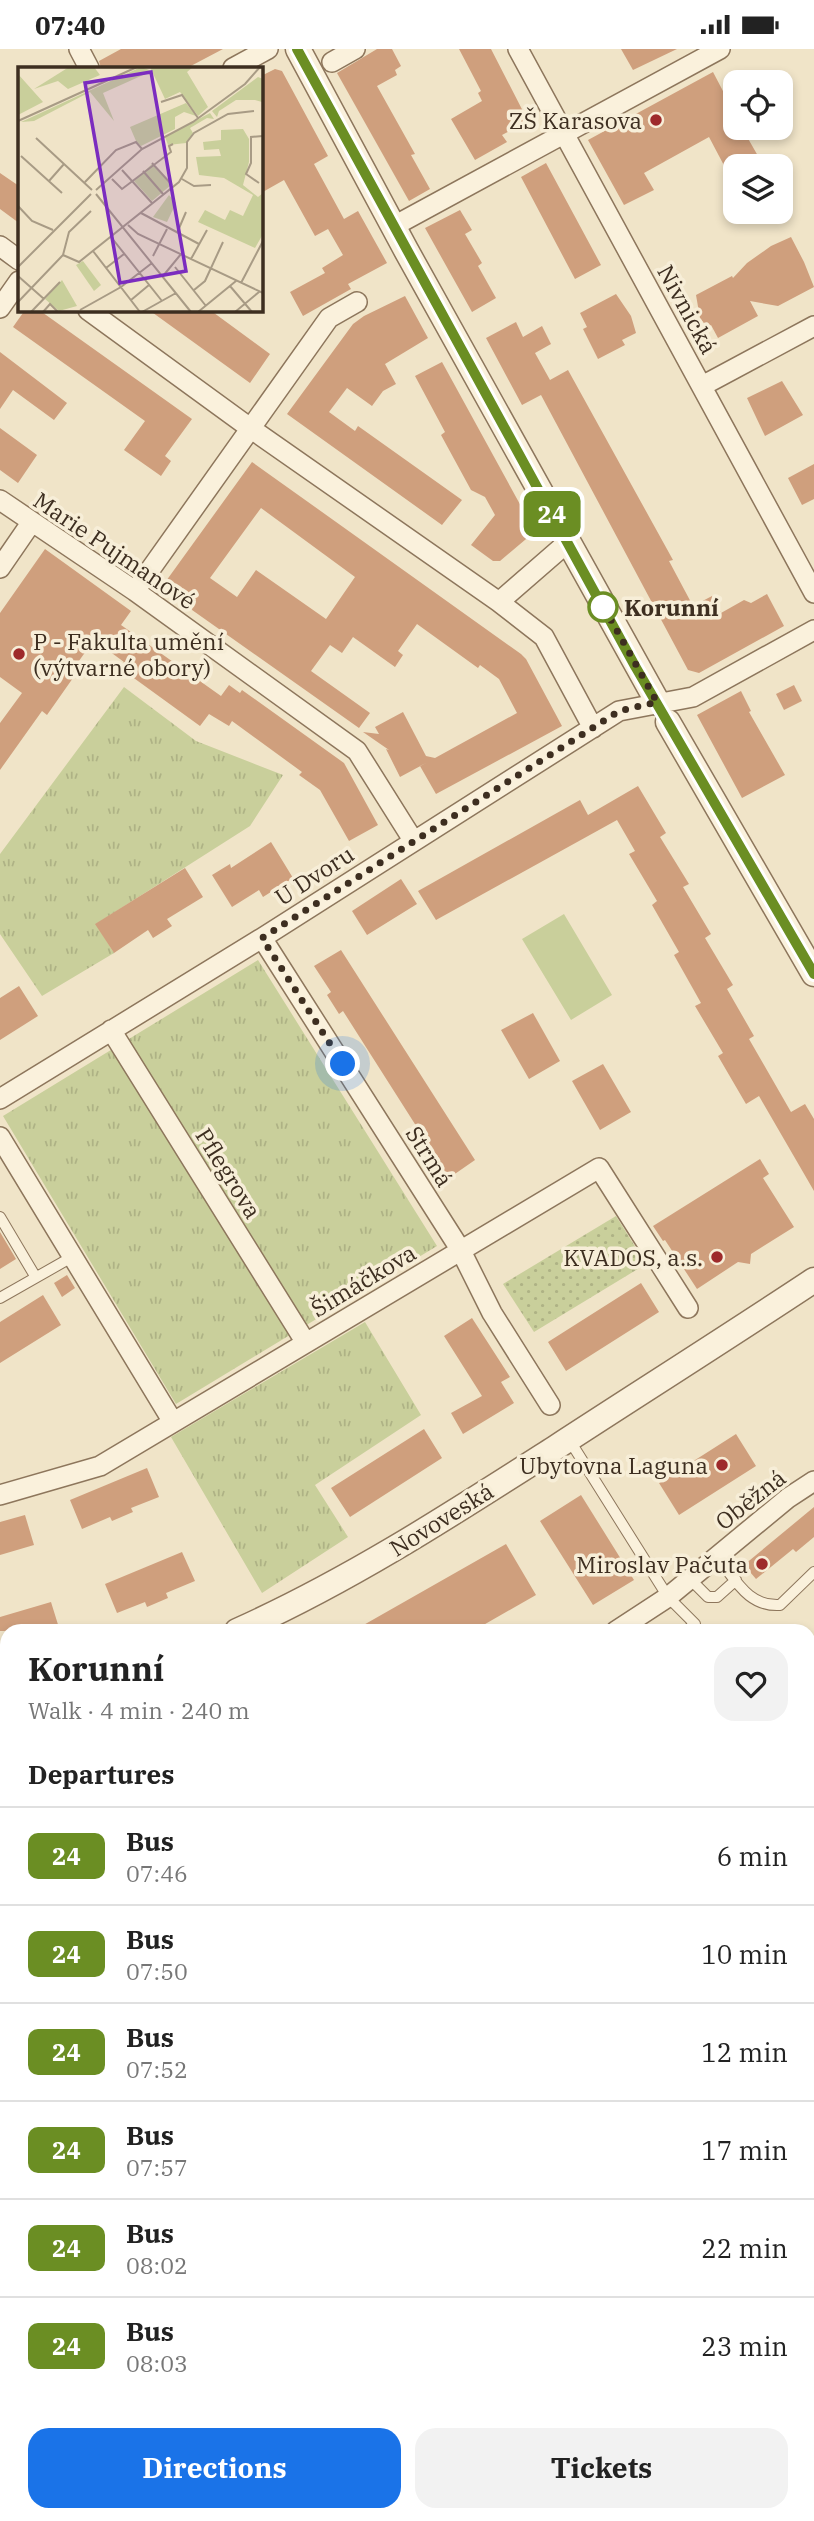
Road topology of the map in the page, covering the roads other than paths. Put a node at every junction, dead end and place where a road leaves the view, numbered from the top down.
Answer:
1 (79, 49) edge
2 (268, 49) edge
3 (298, 49) edge
4 (355, 49) edge
5 (518, 49) edge
6 (720, 49) edge
7 (332, 62) dead end
8 (88, 67) edge
9 (235, 67) edge
10 (564, 134) junction
11 (394, 226) junction
12 (0, 246) edge
13 (18, 259) edge
14 (18, 282) edge
15 (358, 302) dead end
16 (0, 308) edge
17 (89, 311) edge
18 (814, 327) edge
19 (702, 386) junction
20 (250, 428) junction
21 (0, 500) edge
22 (31, 523) junction
23 (568, 542) junction
24 (0, 568) edge
25 (135, 591) junction
26 (814, 593) edge
27 (499, 602) junction
28 (814, 630) edge
29 (663, 712) junction
30 (593, 727) junction
31 (413, 840) junction
32 (262, 938) junction
33 (814, 974) edge
34 (111, 1030) junction
35 (0, 1099) edge
36 (0, 1137) edge
37 (0, 1217) edge
38 (460, 1249) junction
39 (72, 1257) junction
40 (35, 1276) junction
41 (814, 1280) edge
42 (0, 1298) edge
43 (688, 1308) dead end
44 (306, 1343) junction
45 (550, 1405) dead end
46 (173, 1422) junction
47 (568, 1439) junction
48 (814, 1481) edge
49 (0, 1495) edge
50 (717, 1557) junction
51 (814, 1572) edge
52 (690, 1579) junction
53 (736, 1580) junction
54 (668, 1597) junction
55 (275, 1624) edge
56 (627, 1624) edge
57 (695, 1624) edge

1 - 8 street
2 - 9 street
3 - 11 street
4 - 7 street
5 - 10 street, Nivnická
6 - 10 street
10 - 11 street
10 - 19 street, Nivnická
11 - 23 street
12 - 13 street
14 - 16 street
15 - 20 street
17 - 20 street
18 - 19 street
19 - 26 street, Nivnická
20 - 25 street
20 - 27 street
21 - 22 street, Marie Pujmanové
22 - 24 street
22 - 25 street, Marie Pujmanové
23 - 27 street
23 - 29 street
25 - 31 street, Marie Pujmanové
27 - 30 street
28 - 29 street, U Dvoru
29 - 30 street, U Dvoru
29 - 33 street
30 - 31 street, U Dvoru
31 - 32 street, U Dvoru
32 - 34 street, U Dvoru
32 - 38 street, Strmá
34 - 35 street, U Dvoru
34 - 44 street, Pflegrova
36 - 39 street
37 - 40 lane
38 - 43 street, Šimáčkova
38 - 44 street, Šimáčkova
38 - 45 street, Strmá
39 - 40 lane
39 - 46 street
40 - 42 lane
41 - 47 street, Novoveská
44 - 46 street, Šimáčkova
46 - 49 street, Šimáčkova
47 - 54 lane
47 - 55 street, Novoveská
48 - 50 street, Oběžná
50 - 52 street, Oběžná
50 - 53 lane
51 - 53 lane
52 - 53 lane
52 - 54 street, Oběžná
54 - 56 street, Oběžná
54 - 57 lane

